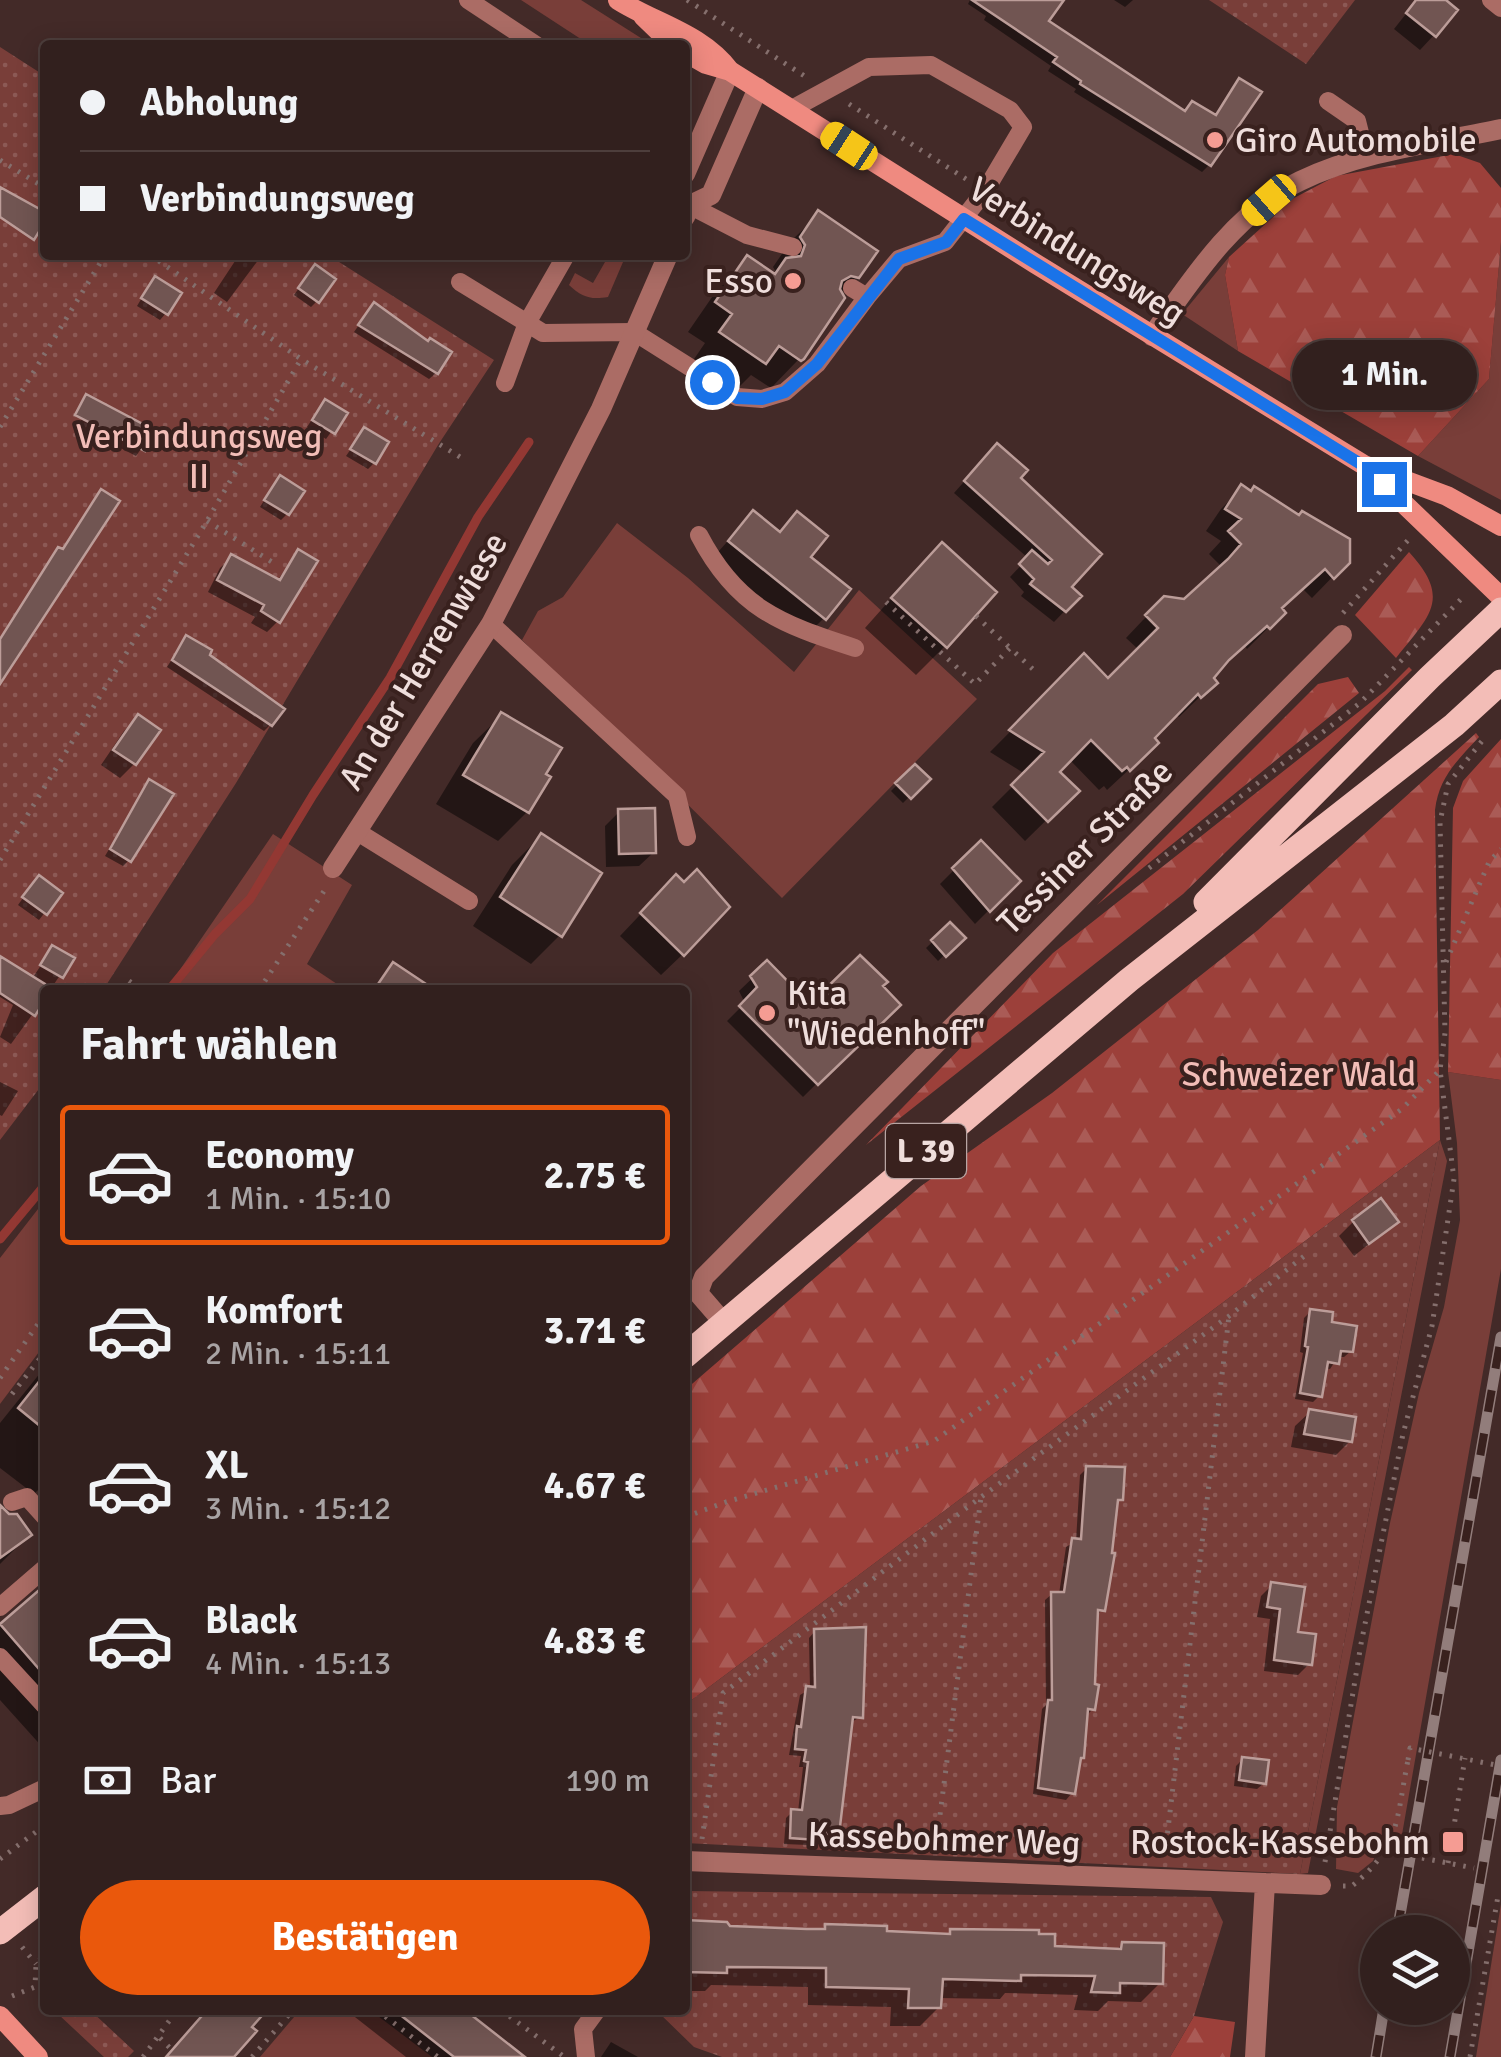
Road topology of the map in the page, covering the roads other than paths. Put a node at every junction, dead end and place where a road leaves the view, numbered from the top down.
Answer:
1 (468, 0) edge
2 (618, 0) edge
3 (1491, 0) edge
4 (1501, 8) edge
5 (642, 15) junction
6 (528, 40) edge
7 (668, 40) edge
8 (690, 55) edge
9 (730, 70) junction
10 (758, 88) junction
11 (1328, 101) dead end
12 (792, 109) junction
13 (1501, 130) edge
14 (1366, 157) junction
15 (690, 162) edge
16 (690, 202) edge
17 (690, 205) edge
18 (964, 219) junction
19 (793, 248) dead end
20 (563, 260) edge
21 (666, 260) edge
22 (460, 282) dead end
23 (527, 324) junction
24 (634, 332) junction
25 (1152, 336) junction
26 (506, 383) dead end
27 (1364, 466) junction
28 (1501, 526) edge
29 (700, 535) dead end
30 (1501, 597) edge
31 (1501, 610) edge
32 (492, 624) junction
33 (1342, 636) road end
34 (855, 648) dead end
35 (1501, 682) edge
36 (356, 831) junction
37 (687, 837) dead end
38 (333, 868) road end
39 (470, 901) dead end
40 (1128, 980) junction
41 (724, 1323) junction
42 (690, 1352) edge
43 (12, 1502) dead end
44 (40, 1511) edge
45 (40, 1572) edge
46 (0, 1607) edge
47 (0, 1657) edge
48 (40, 1701) edge
49 (40, 1790) edge
50 (0, 1806) edge
51 (692, 1861) edge
52 (1265, 1883) junction
53 (1321, 1885) road end
54 (40, 1901) edge
55 (0, 1932) edge
56 (593, 2015) edge
57 (0, 2016) edge
58 (38, 2057) edge
59 (586, 2057) edge
60 (1255, 2057) edge

1 - 6 lane
2 - 5 main road, Verbindungsweg
3 - 4 lane
5 - 7 main road, Verbindungsweg
5 - 9 main road, Verbindungsweg
8 - 9 main road, Verbindungsweg
9 - 10 main road, Verbindungsweg
9 - 15 street
10 - 12 main road, Verbindungsweg
10 - 16 street
11 - 14 lane
12 - 18 main road, Verbindungsweg
12 - 18 lane
13 - 14 street
14 - 25 street
17 - 19 lane
18 - 24 lane
18 - 25 main road, Verbindungsweg
20 - 23 lane
21 - 24 street
22 - 23 lane
23 - 24 lane
23 - 26 lane
24 - 32 street, An der Herrenwiese
25 - 27 main road, Verbindungsweg
27 - 28 main road, Verbindungsweg
27 - 30 main road, Verbindungsweg
29 - 34 lane
31 - 40 main road, L 39
32 - 36 street, An der Herrenwiese
32 - 37 lane
33 - 41 street, Tessiner Straße
35 - 40 main road, L 39
36 - 38 street, An der Herrenwiese
36 - 39 lane
40 - 41 main road, L 39
41 - 42 main road, L 39
43 - 44 lane
45 - 46 lane
47 - 48 lane
49 - 50 lane
51 - 52 street, Kassebohmer Weg
52 - 53 street, Kassebohmer Weg
52 - 60 street
54 - 55 main road
56 - 59 lane
57 - 58 main road

